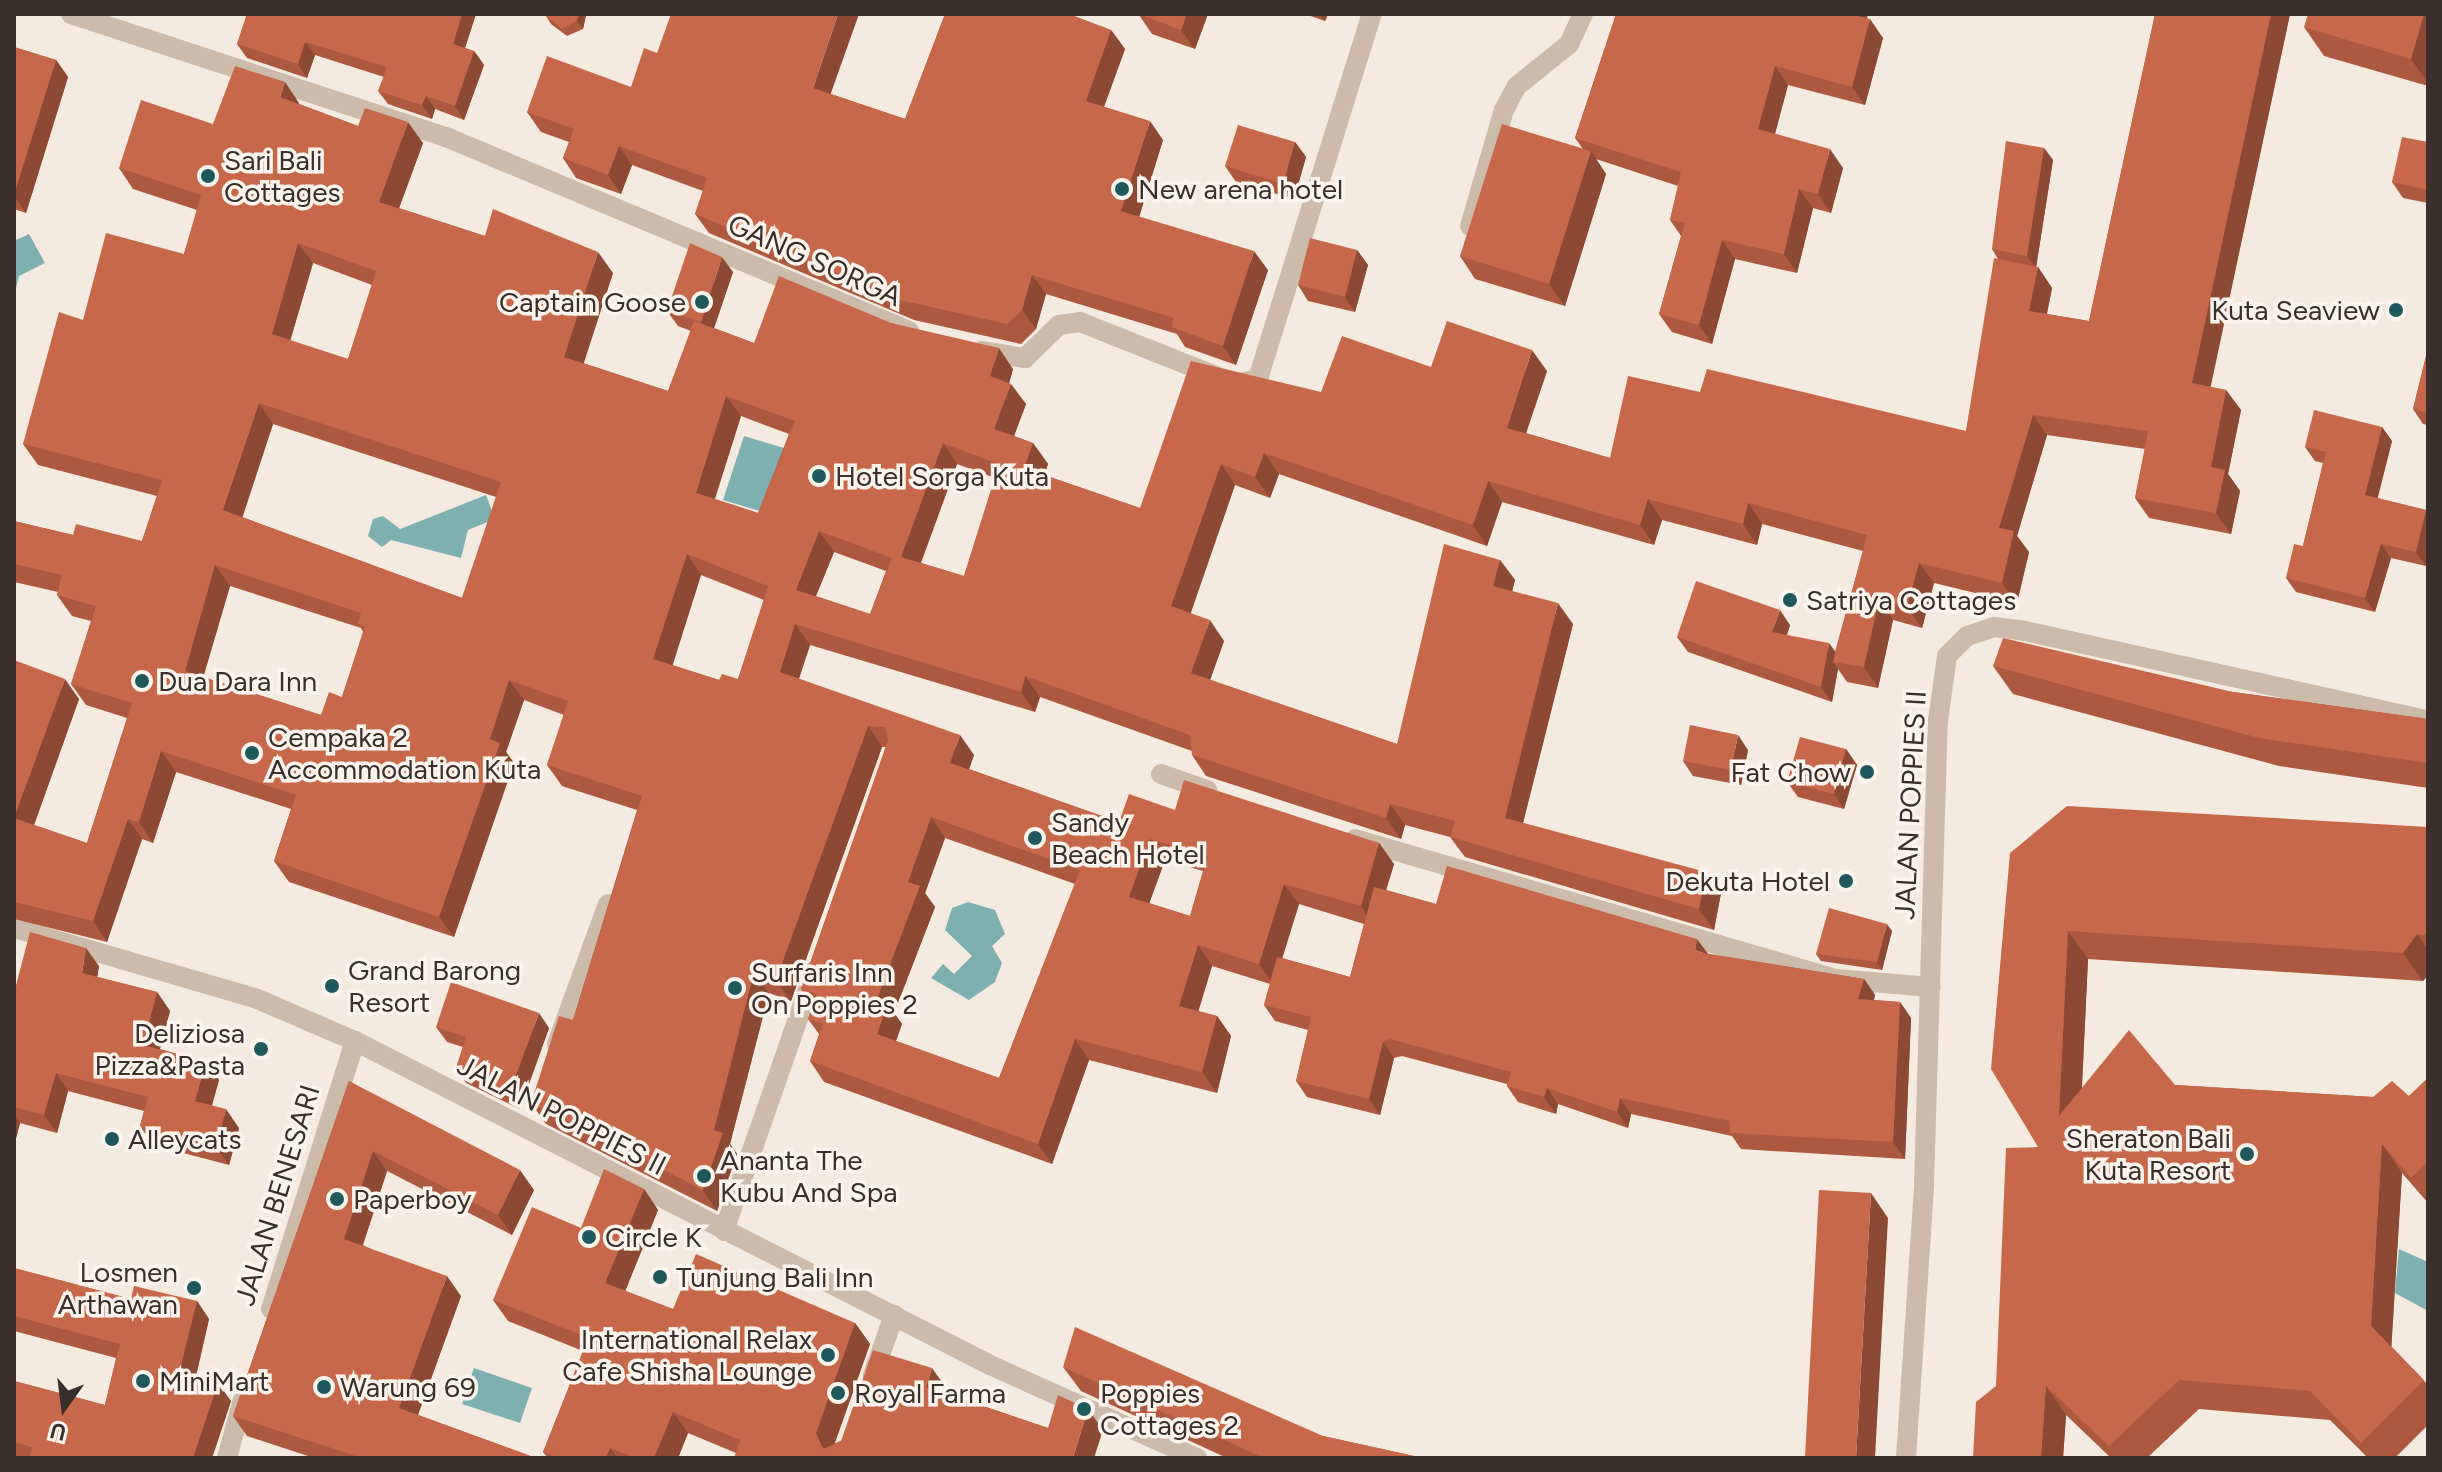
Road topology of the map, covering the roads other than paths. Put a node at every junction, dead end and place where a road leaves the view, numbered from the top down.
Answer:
1 (71, 14) edge
2 (1372, 14) edge
3 (1583, 14) edge
4 (1462, 252) edge
5 (2428, 720) edge
6 (1161, 774) dead end
7 (1233, 799) edge
8 (1335, 833) edge
9 (608, 904) edge
10 (14, 928) edge
11 (825, 942) edge
12 (1931, 987) junction
13 (355, 1041) junction
14 (548, 1067) edge
15 (724, 1231) junction
16 (894, 1315) junction
17 (266, 1325) edge
18 (252, 1370) edge
19 (863, 1401) edge
20 (227, 1458) edge
21 (1197, 1458) edge
22 (1906, 1458) edge

1 - 2 street, GANG SORGA
3 - 4 street
5 - 12 street, JALAN POPPIES II
6 - 7 street
8 - 12 street
9 - 14 street
10 - 13 street, JALAN POPPIES II
11 - 15 street
12 - 22 street, JALAN POPPIES II
13 - 15 street, JALAN POPPIES II
13 - 17 street, JALAN BENESARI
15 - 16 street, JALAN POPPIES II
16 - 19 street
16 - 21 street, JALAN POPPIES II
18 - 20 street

